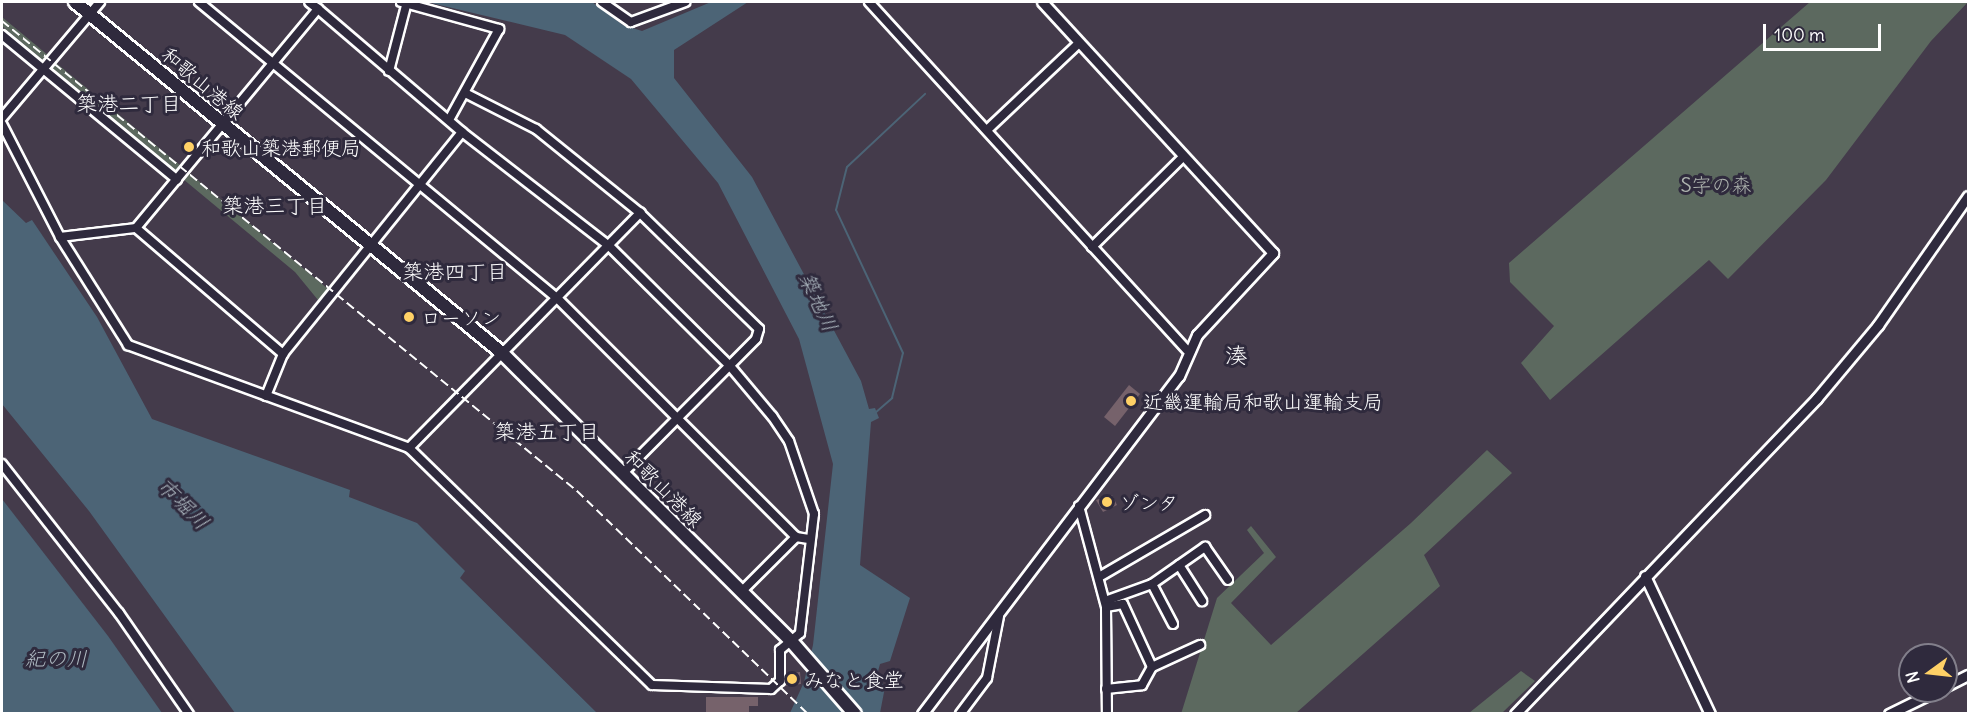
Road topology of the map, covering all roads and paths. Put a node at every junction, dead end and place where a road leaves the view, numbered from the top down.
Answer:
1 (75, 2) edge
2 (100, 2) edge
3 (199, 2) edge
4 (309, 2) edge
5 (405, 2) edge
6 (602, 2) edge
7 (685, 2) edge
8 (869, 2) edge
9 (1042, 2) edge
10 (666, 5) edge
11 (318, 9) junction
12 (89, 14) junction
13 (2, 35) edge
14 (1079, 43) junction
15 (272, 63) junction
16 (44, 70) junction
17 (390, 71) junction
18 (465, 93) junction
19 (2, 118) edge
20 (449, 120) junction
21 (2, 124) edge
22 (223, 124) junction
23 (987, 130) junction
24 (462, 132) junction
25 (1184, 156) junction
26 (177, 180) junction
27 (421, 182) junction
28 (1968, 196) edge
29 (640, 213) junction
30 (136, 228) junction
31 (60, 237) junction
32 (369, 244) junction
33 (609, 246) junction
34 (1092, 247) junction
35 (557, 298) junction
36 (1187, 350) junction
37 (502, 353) junction
38 (283, 354) junction
39 (729, 365) junction
40 (266, 396) junction
41 (678, 418) junction
42 (409, 448) junction
43 (2, 464) edge
44 (622, 474) junction
45 (1079, 506) junction
46 (1205, 515) dead end
47 (796, 537) junction
48 (808, 539) junction
49 (1179, 566) junction
50 (1645, 576) junction
51 (1099, 577) junction
52 (1228, 580) dead end
53 (1152, 584) junction
54 (741, 592) junction
55 (1006, 598) junction
56 (1202, 601) dead end
57 (1105, 604) junction
58 (1173, 624) dead end
59 (791, 640) junction
60 (1200, 645) dead end
61 (1152, 668) junction
62 (1106, 689) junction
63 (1911, 703) edge
64 (189, 714) edge
65 (855, 714) edge
66 (922, 714) edge
67 (960, 714) edge
68 (1107, 714) edge
69 (1515, 714) edge
70 (1710, 714) edge
71 (1889, 714) edge

1 - 12 main road, 和歌山港線
2 - 12 street
3 - 15 street
4 - 11 street
5 - 17 street
5 - 18 street
6 - 10 street
7 - 10 street
8 - 23 street
9 - 14 street
11 - 15 street
11 - 17 street
12 - 16 street
12 - 22 main road, 和歌山港線
13 - 16 street
14 - 23 street
14 - 25 street
15 - 22 street
15 - 27 street
16 - 19 street
16 - 26 street
17 - 20 street
18 - 20 street
18 - 29 street
20 - 24 street
21 - 31 street
22 - 26 street
22 - 32 main road, 和歌山港線
23 - 34 street
24 - 27 street
24 - 33 street
25 - 34 street
25 - 36 street
26 - 30 street
27 - 32 street
27 - 35 street
28 - 50 street
29 - 33 street
29 - 39 street
30 - 31 street
30 - 38 street
31 - 40 street
32 - 37 main road, 和歌山港線
32 - 38 street
33 - 35 street
33 - 39 street
34 - 36 street
35 - 37 street
35 - 41 street
36 - 45 street
37 - 42 street
37 - 44 main road, 和歌山港線
38 - 40 street
39 - 41 street
39 - 48 street
40 - 42 street
41 - 44 street
41 - 47 street
42 - 59 street
43 - 64 street
44 - 54 main road, 和歌山港線
45 - 51 street
45 - 55 street
46 - 51 street
47 - 48 street
47 - 54 street
48 - 59 street
49 - 52 street
49 - 53 street
49 - 56 street
50 - 69 street
50 - 70 street
51 - 57 street
53 - 57 street
53 - 58 street
54 - 59 main road, 和歌山港線
55 - 66 street
55 - 67 street
57 - 61 street
57 - 62 street
59 - 65 main road, 和歌山港線
60 - 61 street
61 - 62 street
62 - 68 street
63 - 71 street

